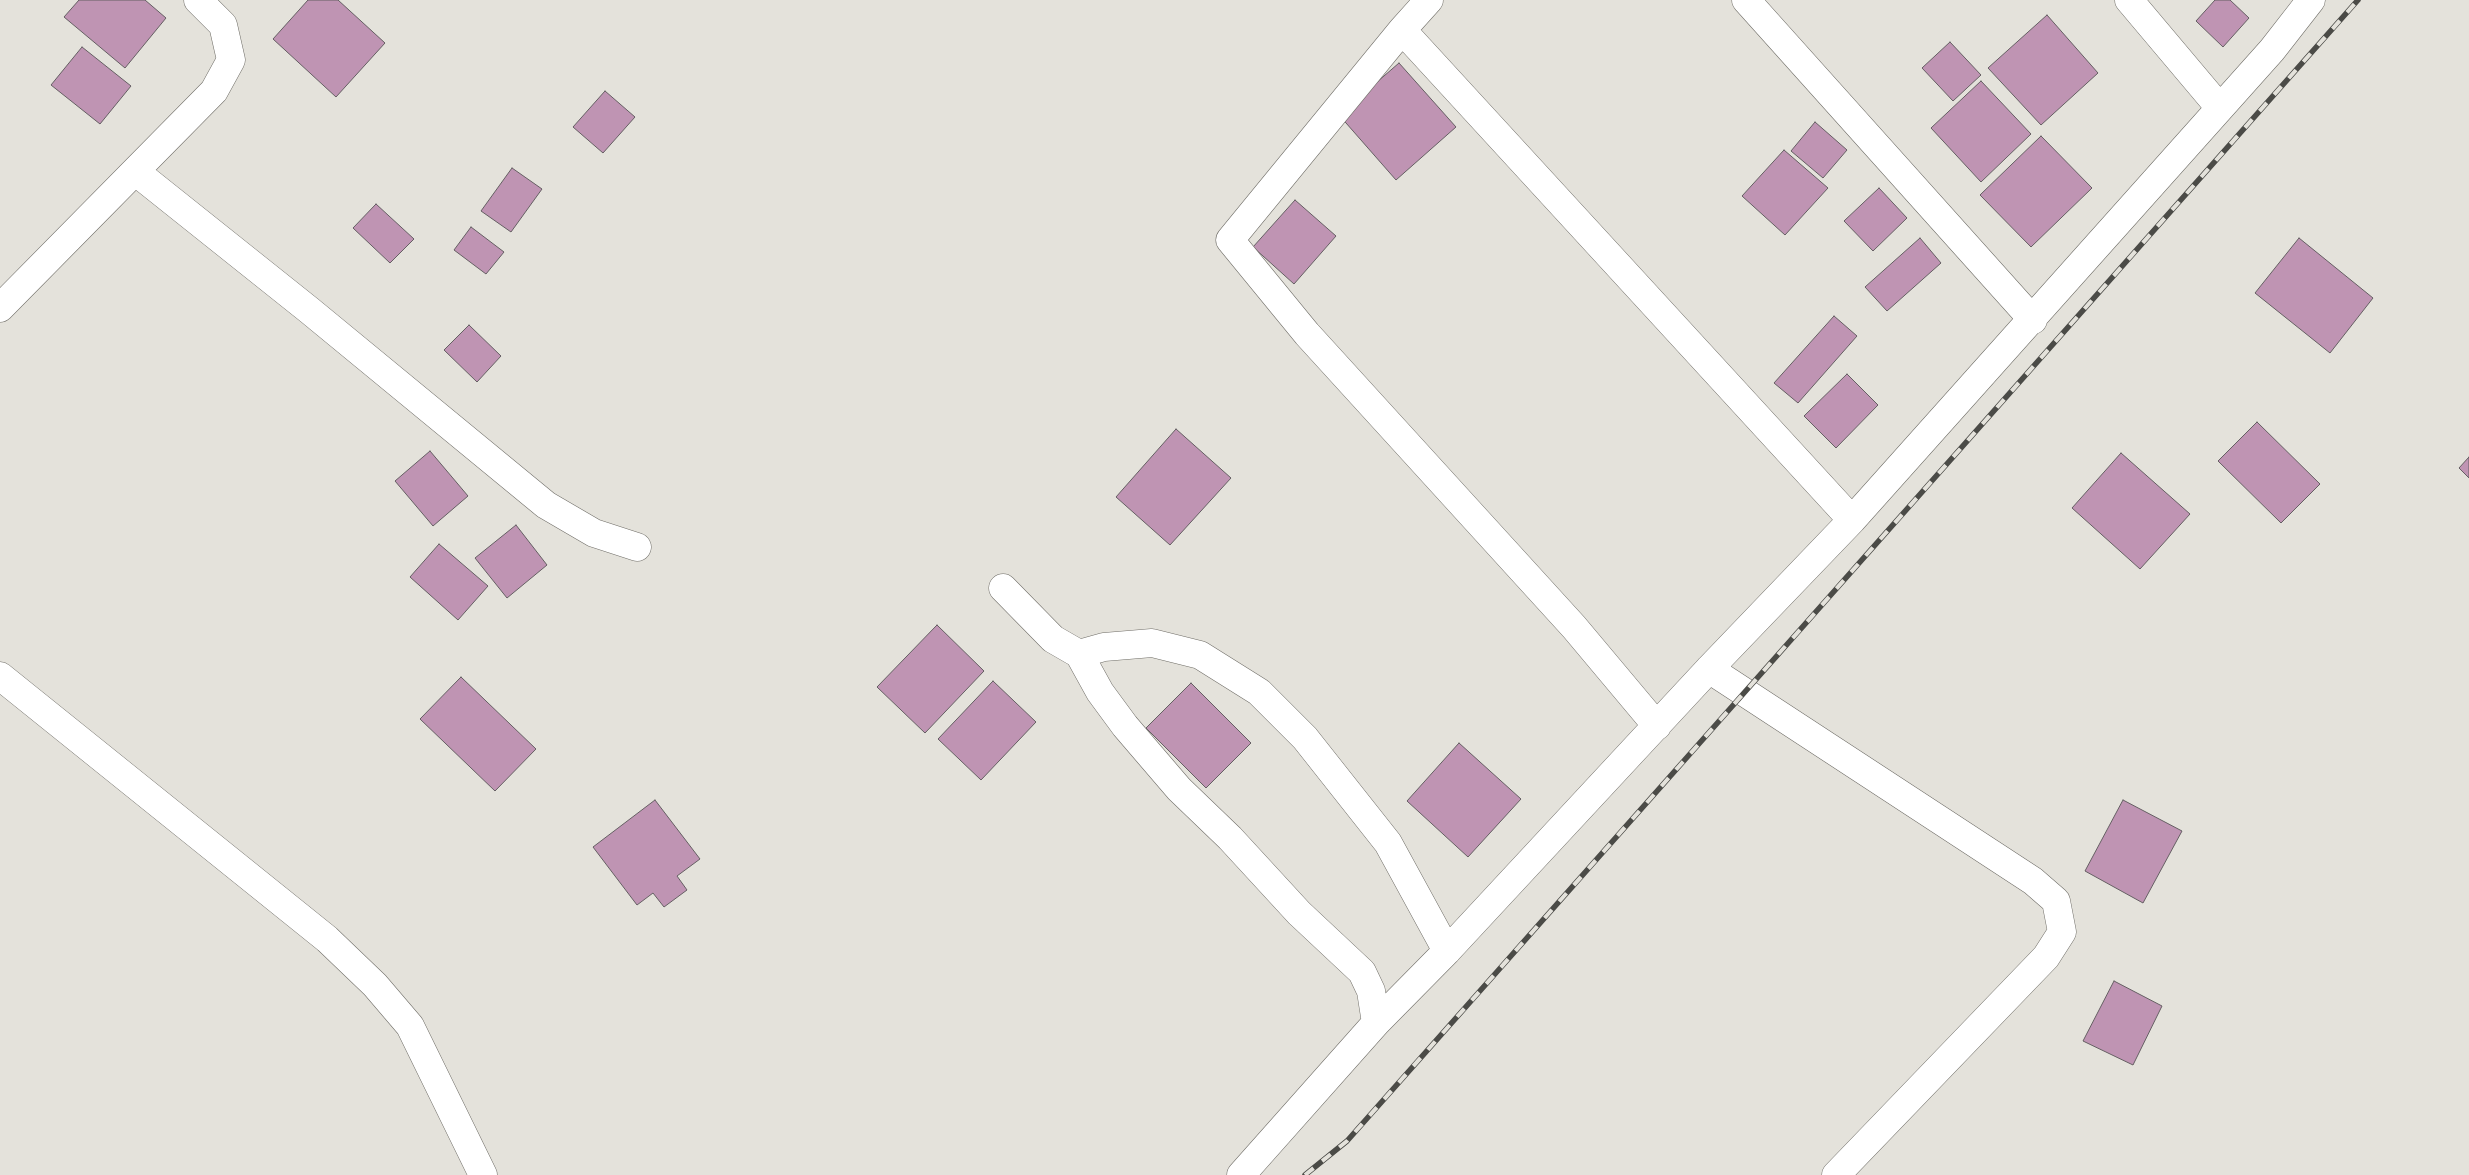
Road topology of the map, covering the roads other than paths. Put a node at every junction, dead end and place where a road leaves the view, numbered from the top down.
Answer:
1 (198, 0) edge
2 (1429, 0) edge
3 (1746, 0) edge
4 (2129, 0) edge
5 (2311, 0) edge
6 (1402, 30) junction
7 (2220, 108) junction
8 (136, 172) junction
9 (0, 308) edge
10 (2033, 320) junction
11 (1852, 520) junction
12 (637, 547) dead end
13 (1003, 588) dead end
14 (1079, 654) junction
15 (1709, 669) junction
16 (0, 676) edge
17 (1657, 726) junction
18 (1447, 951) junction
19 (1376, 1023) junction
20 (483, 1175) edge
21 (1241, 1175) edge
22 (1836, 1175) edge

1 - 8 street
2 - 6 street
3 - 10 street
4 - 7 street
5 - 7 street
6 - 11 street
6 - 17 street
7 - 10 street
8 - 9 street
8 - 12 street
10 - 11 street
11 - 15 street
13 - 14 street
14 - 18 street
14 - 19 street
15 - 17 street
15 - 22 street
16 - 20 street
17 - 18 street
18 - 19 street
19 - 21 street

